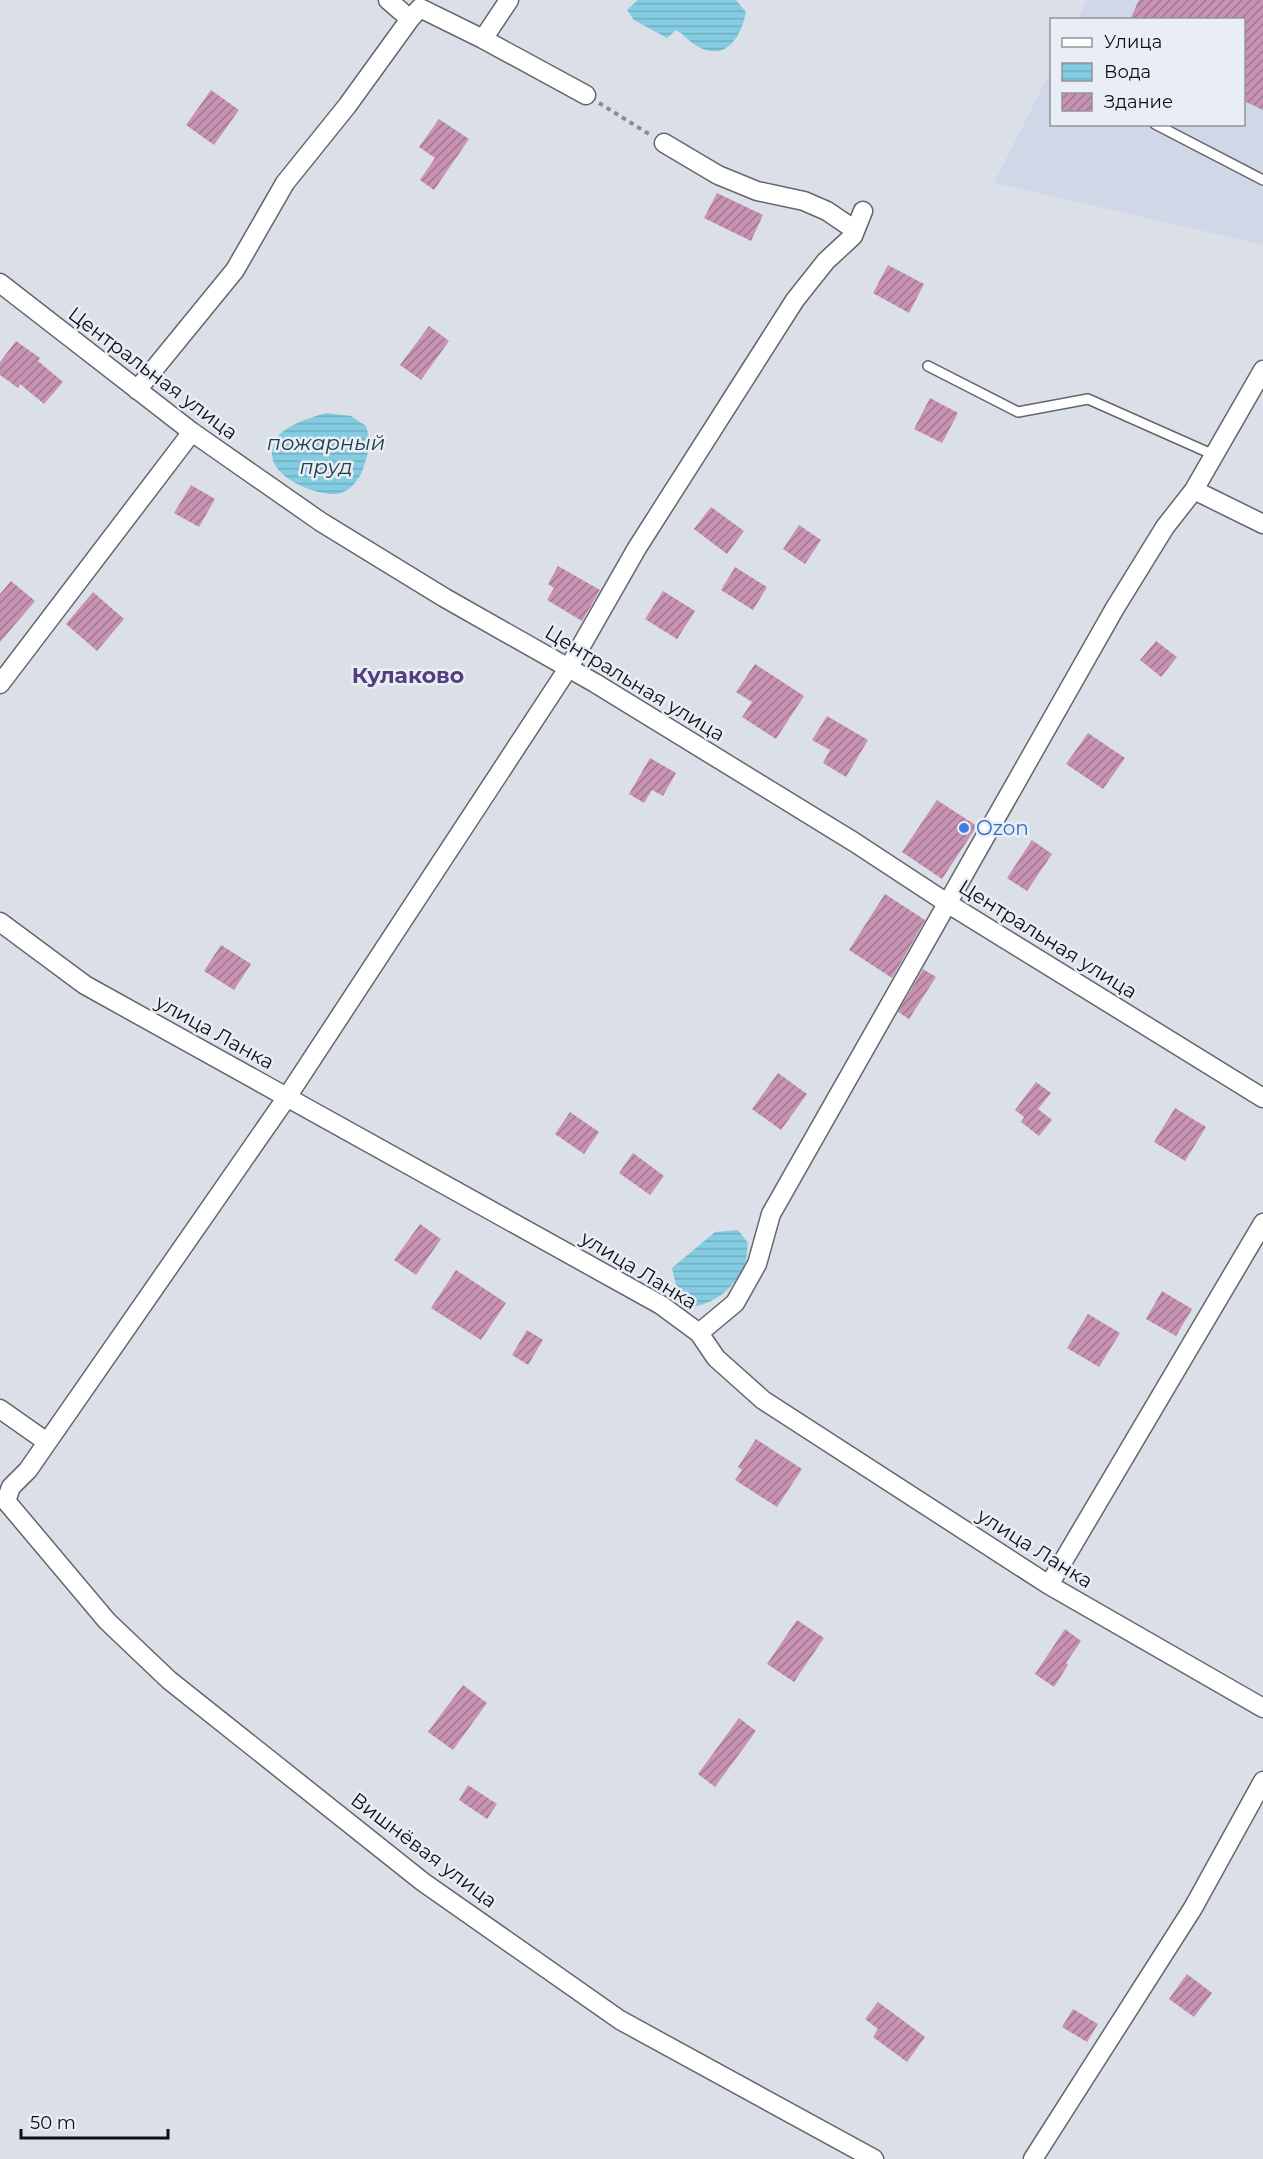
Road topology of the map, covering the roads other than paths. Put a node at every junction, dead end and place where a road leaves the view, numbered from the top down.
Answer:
1 (509, 0) edge
2 (394, 2) edge
3 (410, 19) junction
4 (483, 39) junction
5 (586, 95) road end
6 (1159, 126) edge
7 (664, 143) road end
8 (1263, 180) edge
9 (863, 211) dead end
10 (855, 230) junction
11 (0, 283) edge
12 (928, 366) dead end
13 (1263, 369) edge
14 (137, 390) junction
15 (192, 432) junction
16 (1214, 455) junction
17 (1194, 490) junction
18 (1263, 524) edge
19 (569, 667) junction
20 (0, 684) edge
21 (947, 903) junction
22 (0, 922) edge
23 (287, 1097) junction
24 (1263, 1098) edge
25 (1263, 1223) edge
26 (699, 1333) junction
27 (0, 1409) edge
28 (47, 1442) junction
29 (1049, 1585) junction
30 (1263, 1708) edge
31 (1263, 1781) edge
32 (874, 2159) edge
33 (1034, 2159) edge

1 - 4 street
2 - 3 street
3 - 4 street
3 - 14 street
4 - 5 street
6 - 8 lane
7 - 10 street
9 - 10 street
10 - 19 street
11 - 14 street, Центральная улица
12 - 16 lane
13 - 16 street
14 - 15 street, Центральная улица
15 - 19 street, Центральная улица
15 - 20 street
16 - 17 street
17 - 18 street
17 - 21 street
19 - 21 street, Центральная улица
19 - 23 street
21 - 24 street, Центральная улица
21 - 26 street
22 - 23 street, улица Ланка
23 - 26 street, улица Ланка
23 - 28 street
25 - 29 street
26 - 29 street, улица Ланка
27 - 28 street
28 - 32 street, Вишнёвая улица
29 - 30 street, улица Ланка
31 - 33 street

